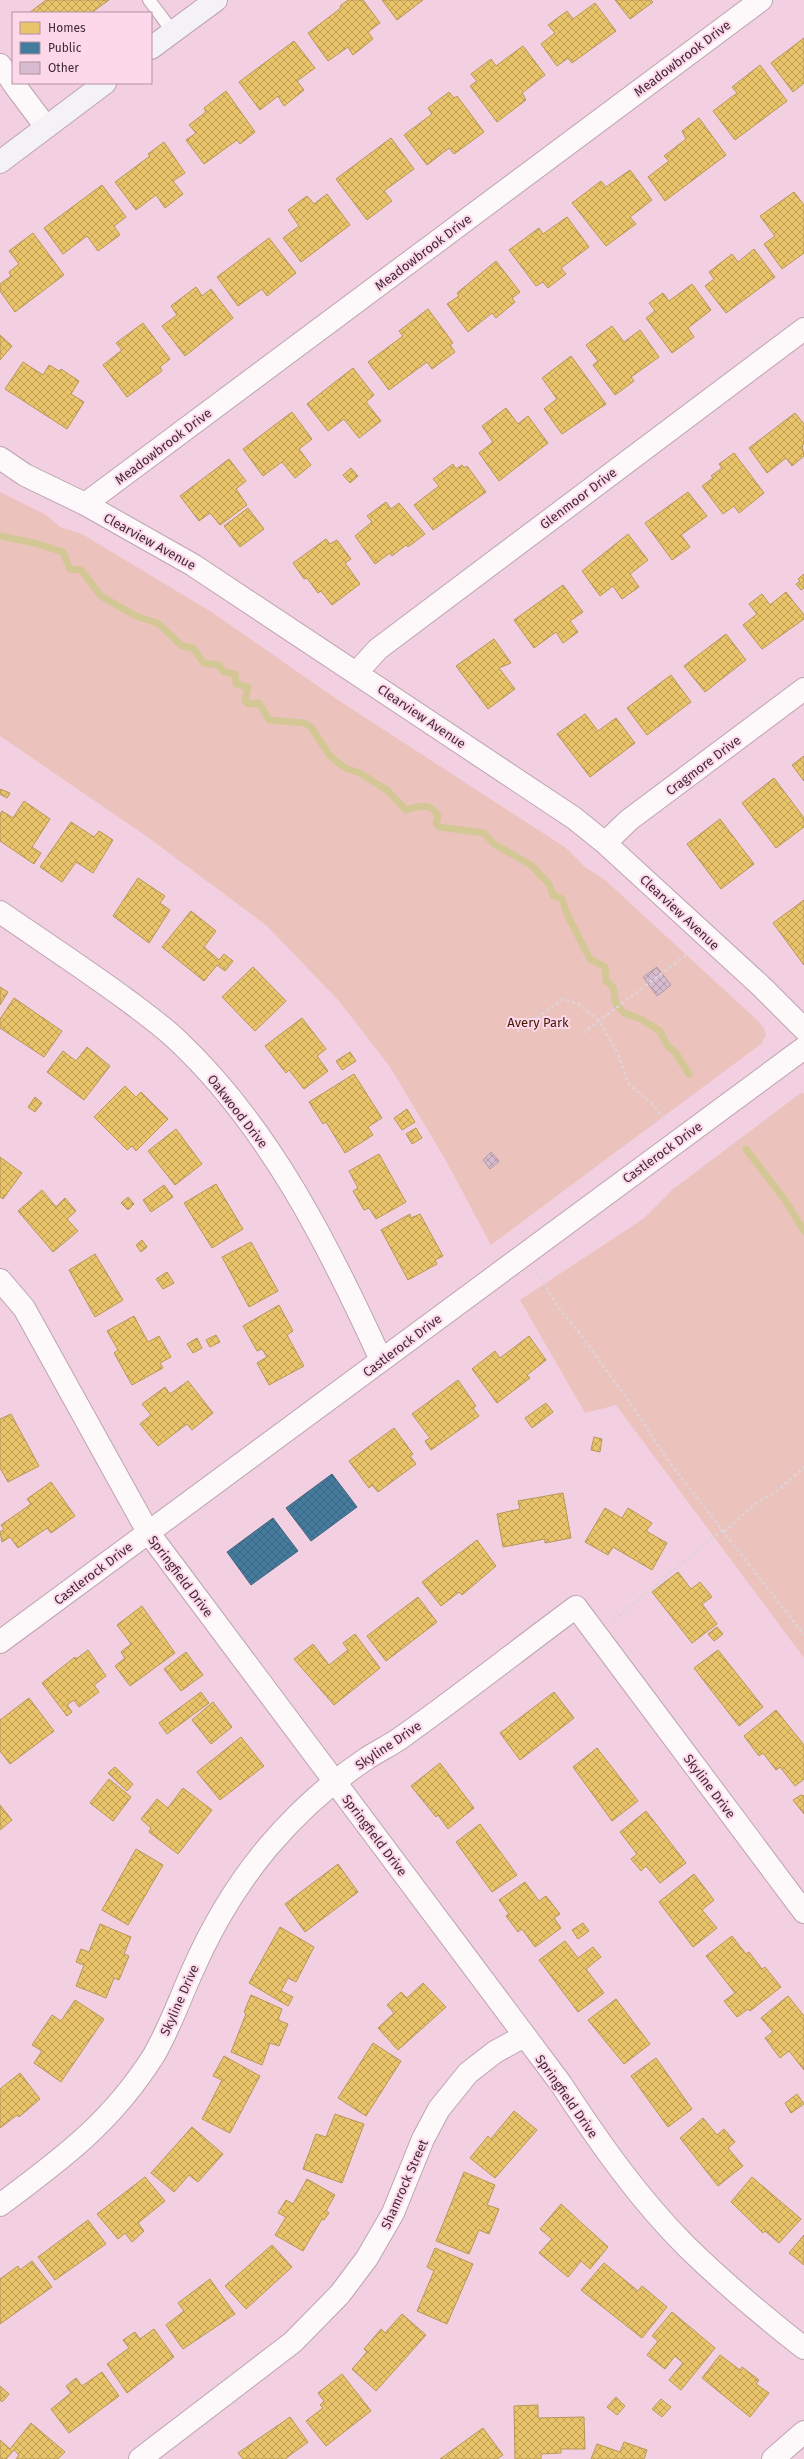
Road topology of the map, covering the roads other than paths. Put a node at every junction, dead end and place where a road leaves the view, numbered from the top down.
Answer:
1 (149, 0) edge
2 (216, 0) edge
3 (761, 0) edge
4 (173, 32) junction
5 (152, 47) edge
6 (0, 65) edge
7 (12, 82) edge
8 (14, 84) edge
9 (104, 84) edge
10 (46, 127) junction
11 (0, 162) edge
12 (804, 329) edge
13 (0, 458) edge
14 (85, 504) junction
15 (357, 672) junction
16 (804, 689) edge
17 (605, 843) junction
18 (0, 912) edge
19 (804, 1029) edge
20 (804, 1048) edge
21 (0, 1280) edge
22 (381, 1360) junction
23 (148, 1532) junction
24 (0, 1642) edge
25 (335, 1782) junction
26 (804, 1912) edge
27 (524, 2036) junction
28 (0, 2205) edge
29 (804, 2348) edge
30 (804, 2432) edge
31 (140, 2459) edge
32 (773, 2459) edge

1 - 4 lane
2 - 4 main road
3 - 14 street, Meadowbrook Drive
4 - 5 main road
6 - 7 street
8 - 10 street
9 - 10 main road
10 - 11 main road
12 - 15 street, Glenmoor Drive
13 - 14 street, Clearview Avenue
14 - 15 street, Clearview Avenue
15 - 17 street, Clearview Avenue
16 - 17 street, Cragmore Drive
17 - 19 street, Clearview Avenue
18 - 22 street, Oakwood Drive
20 - 22 street, Castlerock Drive
21 - 23 street, Springfield Drive
22 - 23 street, Castlerock Drive
23 - 24 street, Castlerock Drive
23 - 25 street, Springfield Drive
25 - 26 street, Skyline Drive
25 - 27 street, Springfield Drive
25 - 28 street, Skyline Drive
27 - 29 street, Springfield Drive
27 - 31 street, Shamrock Street
30 - 32 street

